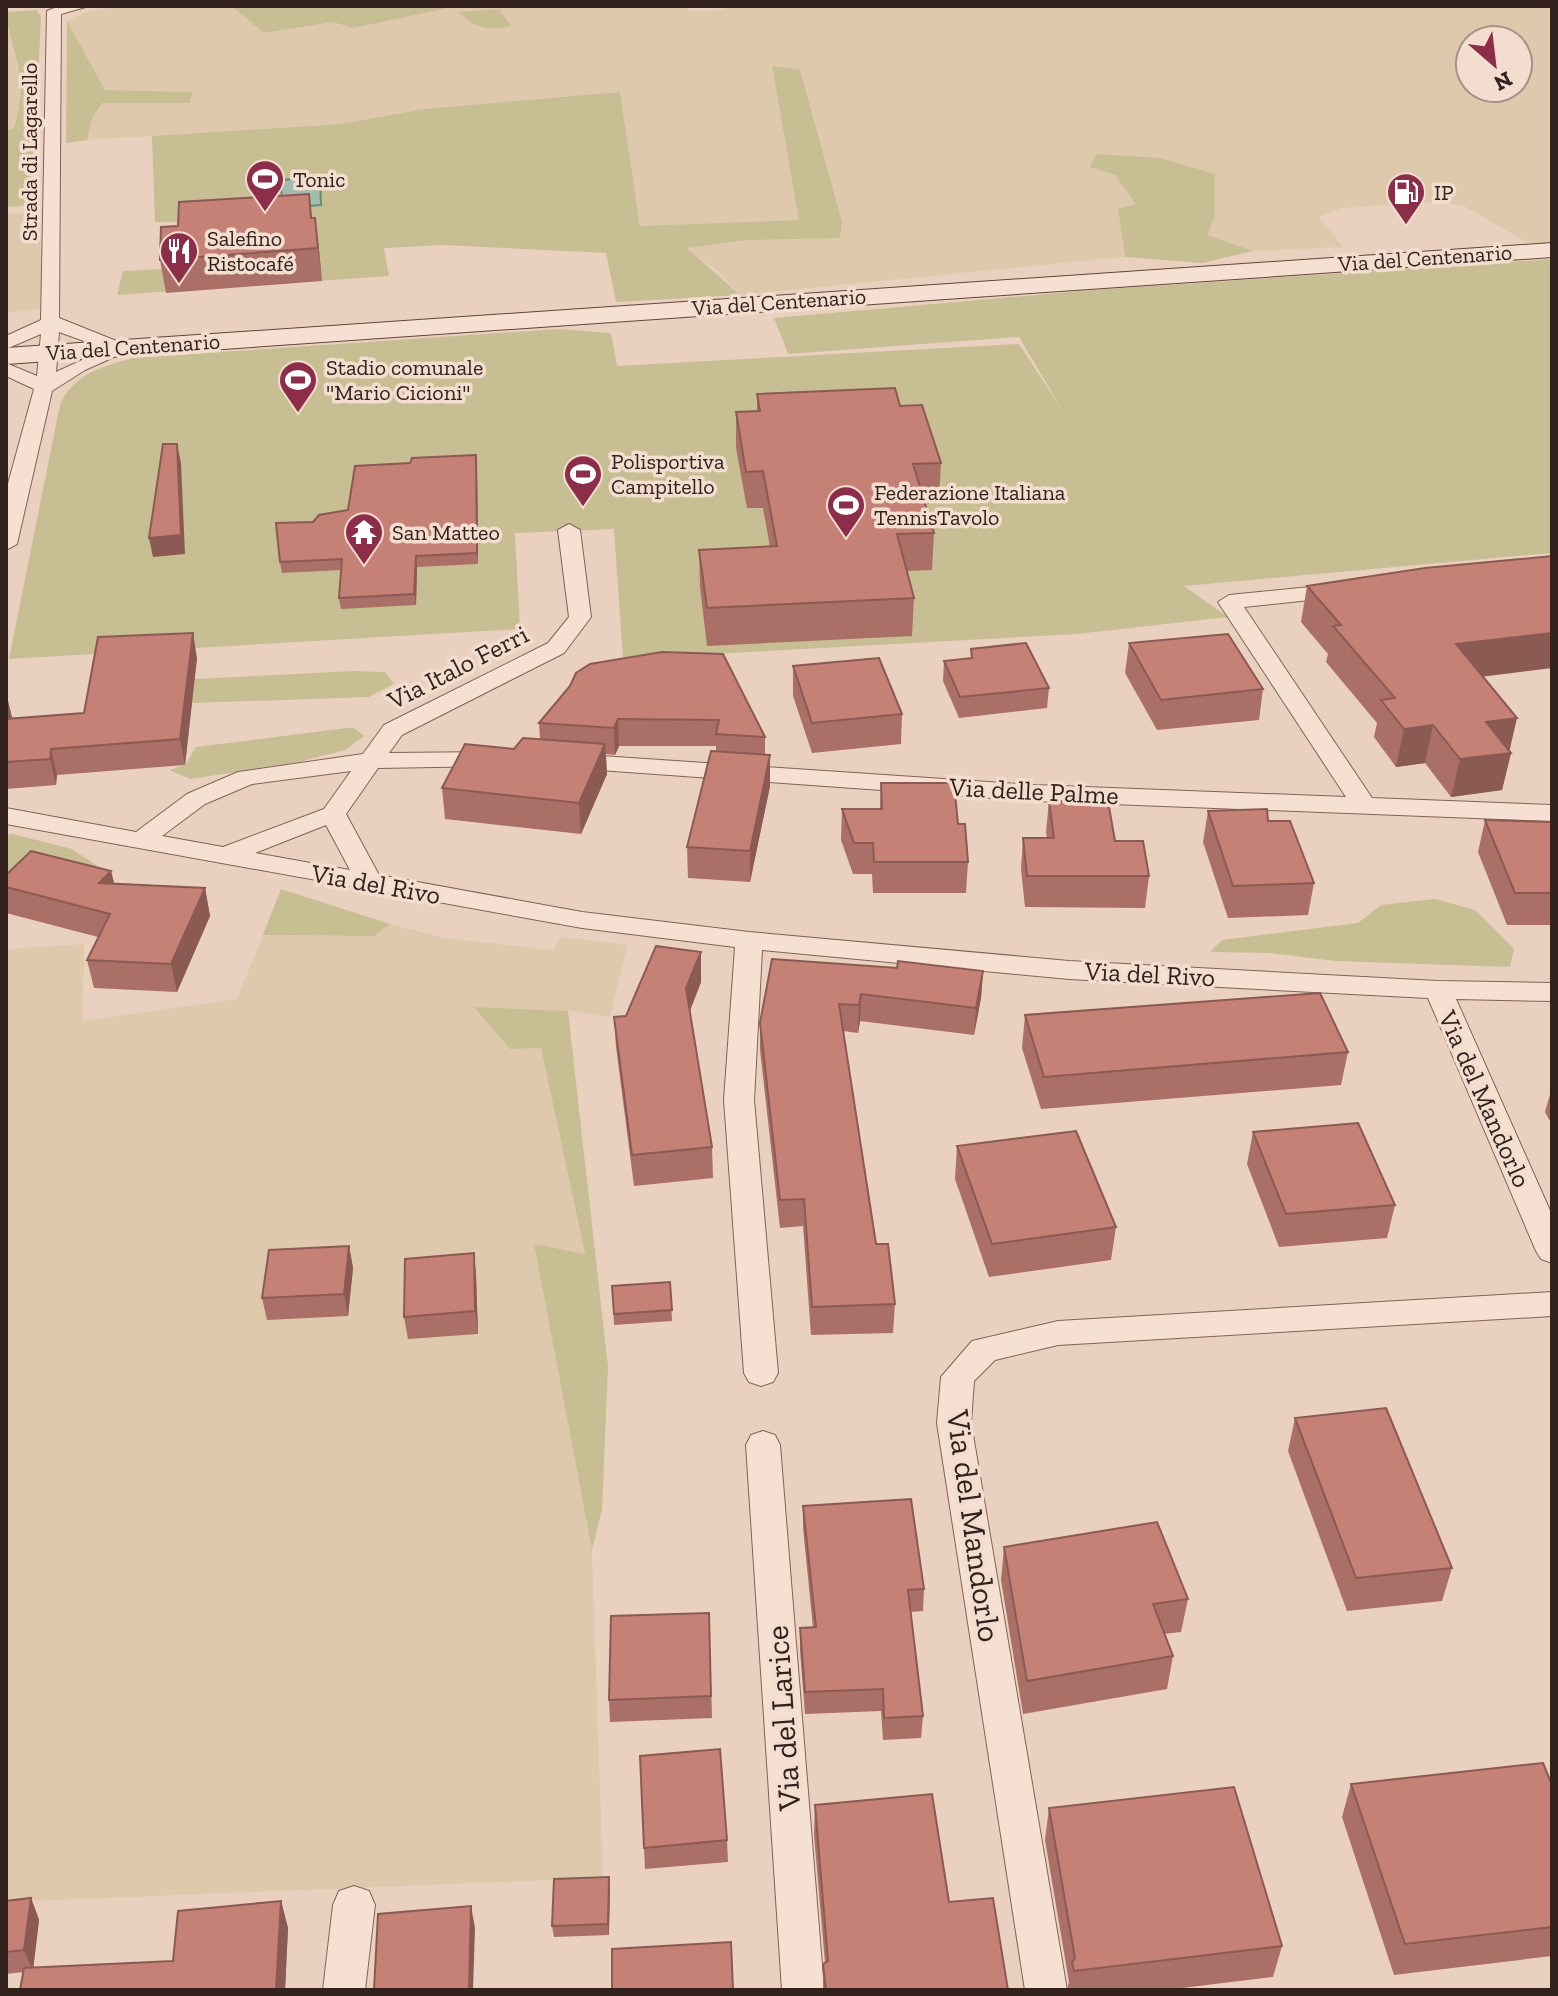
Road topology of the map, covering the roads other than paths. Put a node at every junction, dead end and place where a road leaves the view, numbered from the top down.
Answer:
1 (82, 6) edge
2 (1552, 250) edge
3 (53, 322) junction
4 (6, 343) edge
5 (125, 348) junction
6 (50, 353) junction
7 (6, 356) edge
8 (6, 369) edge
9 (45, 387) junction
10 (569, 530) dead end
11 (6, 544) edge
12 (1368, 588) edge
13 (516, 758) edge
14 (546, 760) edge
15 (369, 761) junction
16 (1364, 806) junction
17 (1552, 813) edge
18 (333, 814) junction
19 (6, 816) edge
20 (141, 840) junction
21 (221, 857) junction
22 (369, 882) junction
23 (749, 940) junction
24 (1438, 990) junction
25 (1552, 992) edge
26 (1552, 1251) edge
27 (1552, 1304) edge
28 (761, 1373) dead end
29 (763, 1445) dead end
30 (354, 1905) dead end
31 (344, 1990) edge
32 (803, 1990) edge
33 (1046, 1990) edge

1 - 3 street, Strada di Lagarello
2 - 5 street, Via del Centenario
3 - 4 street
3 - 5 street
3 - 6 street, Strada di Lagarello
5 - 6 street, Via del Centenario
5 - 9 street
6 - 7 street, Via del Centenario
6 - 9 street, Strada di Lagarello
8 - 9 street
9 - 11 street, Strada di Lagarello
10 - 15 street, Via Italo Ferri
12 - 16 street
13 - 15 street
14 - 16 street, Via delle Palme
15 - 18 street
15 - 20 street
16 - 17 street, Via delle Palme
18 - 21 street
18 - 22 street
19 - 20 street, Via del Rivo
20 - 21 street, Via del Rivo
21 - 22 street, Via del Rivo
22 - 23 street, Via del Rivo
23 - 24 street, Via del Rivo
23 - 28 street
24 - 25 street, Via del Rivo
24 - 26 street, Via del Mandorlo
27 - 33 street, Via del Mandorlo
29 - 32 street, Via del Larice
30 - 31 street

